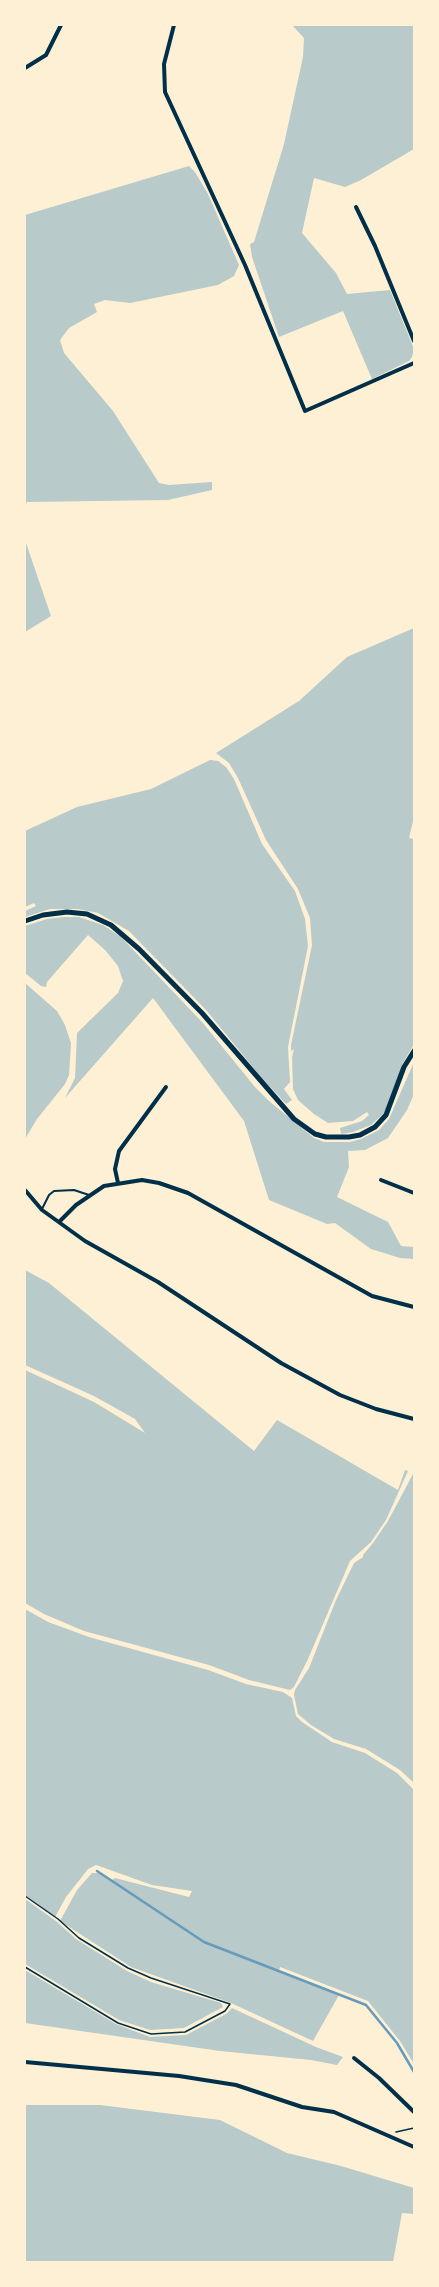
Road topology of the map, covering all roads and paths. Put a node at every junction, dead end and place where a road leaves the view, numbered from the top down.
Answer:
1 (61, 25) edge
2 (174, 25) edge
3 (25, 68) edge
4 (356, 207) dead end
5 (414, 341) edge
6 (414, 363) edge
7 (25, 921) edge
8 (414, 1051) edge
9 (166, 1087) dead end
10 (381, 1180) dead end
11 (118, 1183) junction
12 (25, 1190) edge
13 (414, 1193) edge
14 (89, 1195) junction
15 (42, 1210) junction
16 (59, 1222) junction
17 (414, 1307) edge
18 (414, 1419) edge
19 (25, 1896) edge
20 (25, 1967) edge
21 (354, 2058) dead end
22 (25, 2062) edge
23 (414, 2112) edge
24 (414, 2128) edge
25 (384, 2135) junction
26 (414, 2147) edge

1 - 3 street
2 - 6 street
4 - 5 street
7 - 8 street
9 - 11 street
10 - 13 street
11 - 14 street
11 - 17 street
12 - 15 street
14 - 15 lane
14 - 16 street
15 - 16 street
16 - 18 street
19 - 20 path
21 - 23 street
22 - 25 street
24 - 25 path
25 - 26 street

